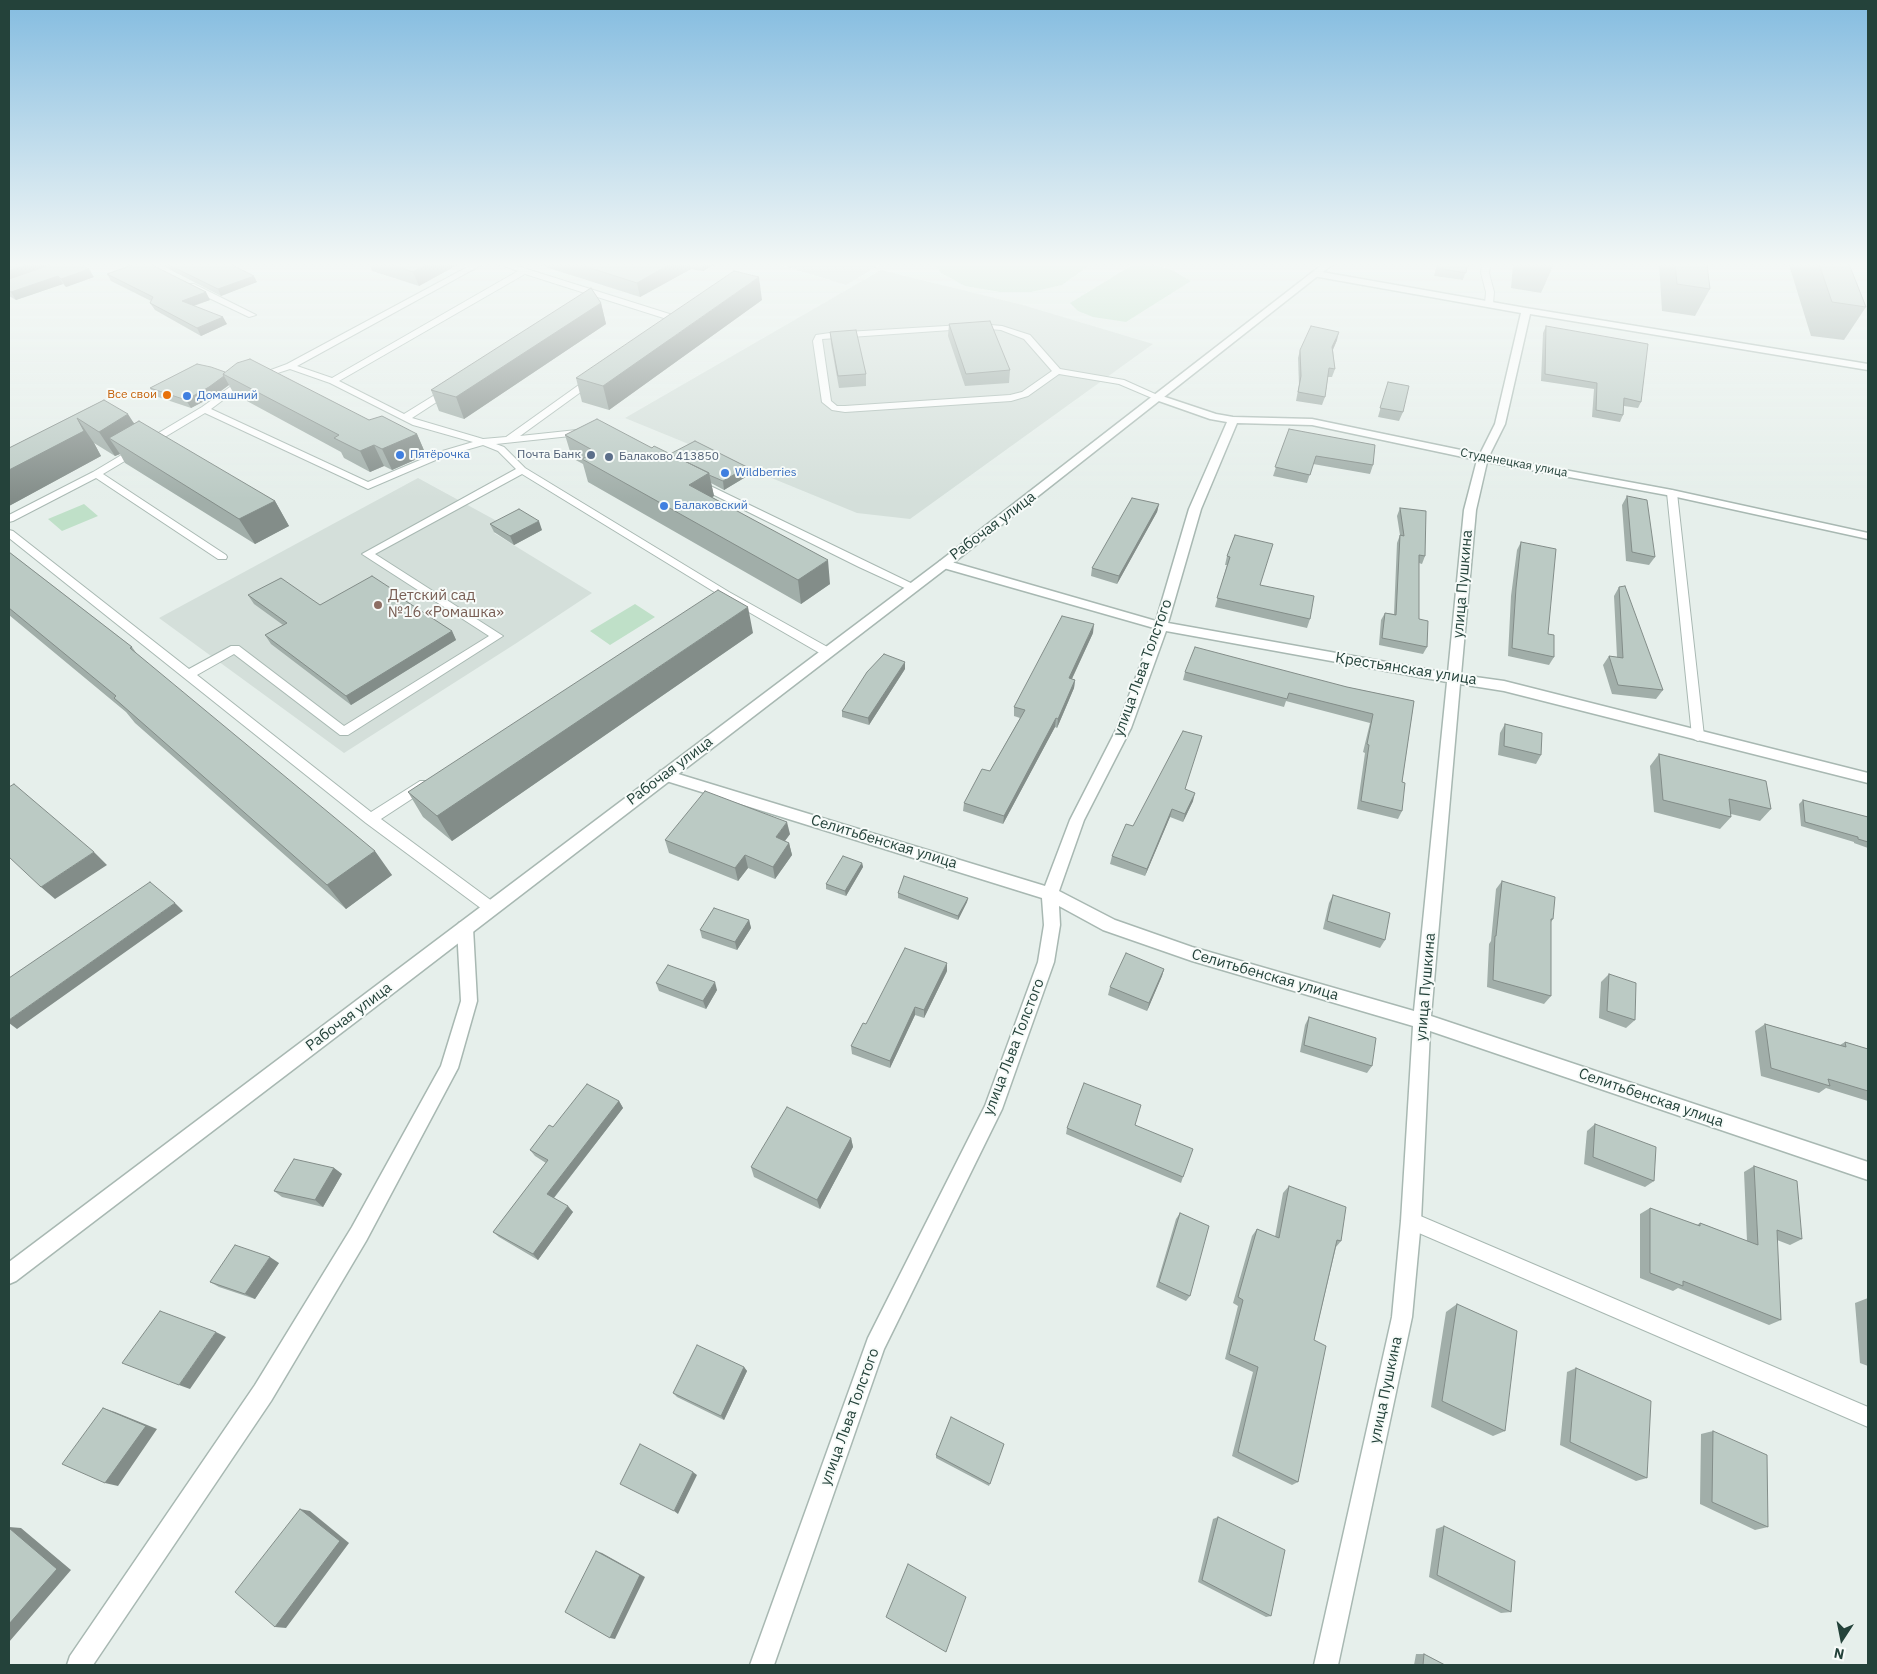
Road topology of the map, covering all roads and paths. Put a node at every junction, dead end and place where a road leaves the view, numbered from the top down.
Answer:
1 (334, 342) edge
2 (401, 342) edge
3 (817, 342) edge
4 (1032, 342) edge
5 (1230, 342) edge
6 (1519, 342) edge
7 (1716, 342) edge
8 (290, 366) junction
9 (1868, 367) edge
10 (604, 371) edge
11 (1057, 371) junction
12 (334, 381) junction
13 (454, 387) edge
14 (1159, 398) junction
15 (205, 409) junction
16 (406, 418) junction
17 (1233, 420) junction
18 (594, 432) edge
19 (509, 440) junction
20 (483, 442) junction
21 (1483, 458) junction
22 (522, 470) junction
23 (96, 474) junction
24 (686, 477) edge
25 (1672, 493) junction
26 (9, 519) edge
27 (9, 533) edge
28 (1868, 536) edge
29 (222, 557) dead end
30 (944, 564) junction
31 (913, 588) junction
32 (1161, 626) junction
33 (827, 652) junction
34 (189, 674) junction
35 (1454, 677) junction
36 (1698, 736) junction
37 (665, 775) junction
38 (436, 777) edge
39 (1868, 778) edge
40 (371, 819) junction
41 (1050, 894) junction
42 (491, 908) junction
43 (465, 928) junction
44 (1422, 1021) junction
45 (1868, 1171) edge
46 (1410, 1221) junction
47 (10, 1270) edge
48 (1868, 1417) edge
49 (79, 1665) edge
50 (762, 1665) edge
51 (1326, 1665) edge

1 - 8 lane
2 - 12 lane
3 - 11 lane
4 - 11 lane
5 - 14 street, Рабочая улица
6 - 21 street, улица Пушкина
7 - 9 street
8 - 12 lane
8 - 15 lane
10 - 19 lane
11 - 14 lane
12 - 16 lane
13 - 16 lane
14 - 17 street, Студенецкая улица
14 - 30 street, Рабочая улица
15 - 20 lane
15 - 23 lane
16 - 20 lane
17 - 21 street, Студенецкая улица
17 - 32 street, улица Льва Толстого
18 - 19 lane
19 - 20 lane
20 - 22 lane
21 - 25 street, Студенецкая улица
21 - 35 street, улица Пушкина
22 - 33 lane
22 - 34 lane
23 - 26 lane
23 - 29 lane
24 - 31 lane
25 - 28 street, Студенецкая улица
25 - 36 lane
27 - 34 lane
30 - 31 street, Рабочая улица
30 - 32 street, Крестьянская улица
31 - 33 street, Рабочая улица
32 - 35 street, Крестьянская улица
32 - 41 street, улица Льва Толстого
33 - 37 street, Рабочая улица
34 - 40 lane
35 - 36 street, Крестьянская улица
35 - 44 street, улица Пушкина
36 - 39 street, Крестьянская улица
37 - 41 street, Селитьбенская улица
37 - 42 street, Рабочая улица
38 - 40 lane
40 - 42 lane
41 - 44 street, Селитьбенская улица
41 - 50 street, улица Льва Толстого
42 - 43 street, Рабочая улица
43 - 47 street, Рабочая улица
43 - 49 street
44 - 45 street, Селитьбенская улица
44 - 46 street, улица Пушкина
46 - 48 lane
46 - 51 street, улица Пушкина

